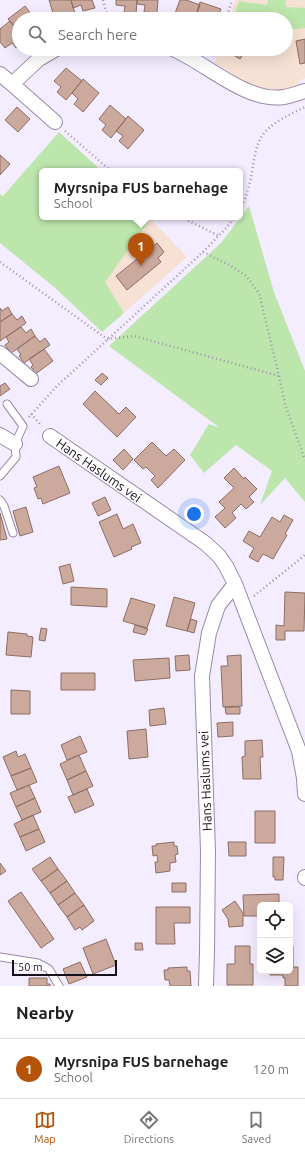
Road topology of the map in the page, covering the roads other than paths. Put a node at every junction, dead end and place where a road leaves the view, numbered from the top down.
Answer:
1 (44, 56) edge
2 (187, 56) edge
3 (0, 74) edge
4 (12, 84) junction
5 (305, 91) edge
6 (55, 122) road end
7 (0, 354) edge
8 (31, 379) dead end
9 (7, 404) dead end
10 (0, 436) edge
11 (50, 436) dead end
12 (15, 444) junction
13 (0, 476) edge
14 (0, 500) edge
15 (13, 533) dead end
16 (235, 584) junction
17 (305, 794) edge
18 (0, 957) edge
19 (59, 986) edge
20 (206, 986) edge

1 - 4 street
2 - 5 street
3 - 4 street
4 - 6 street
7 - 8 street
9 - 12 lane
10 - 12 street
11 - 16 street, Hans Haslums vei
12 - 13 lane
14 - 15 lane
16 - 17 street, Hans Haslums vei
16 - 20 street, Hans Haslums vei
18 - 19 lane

